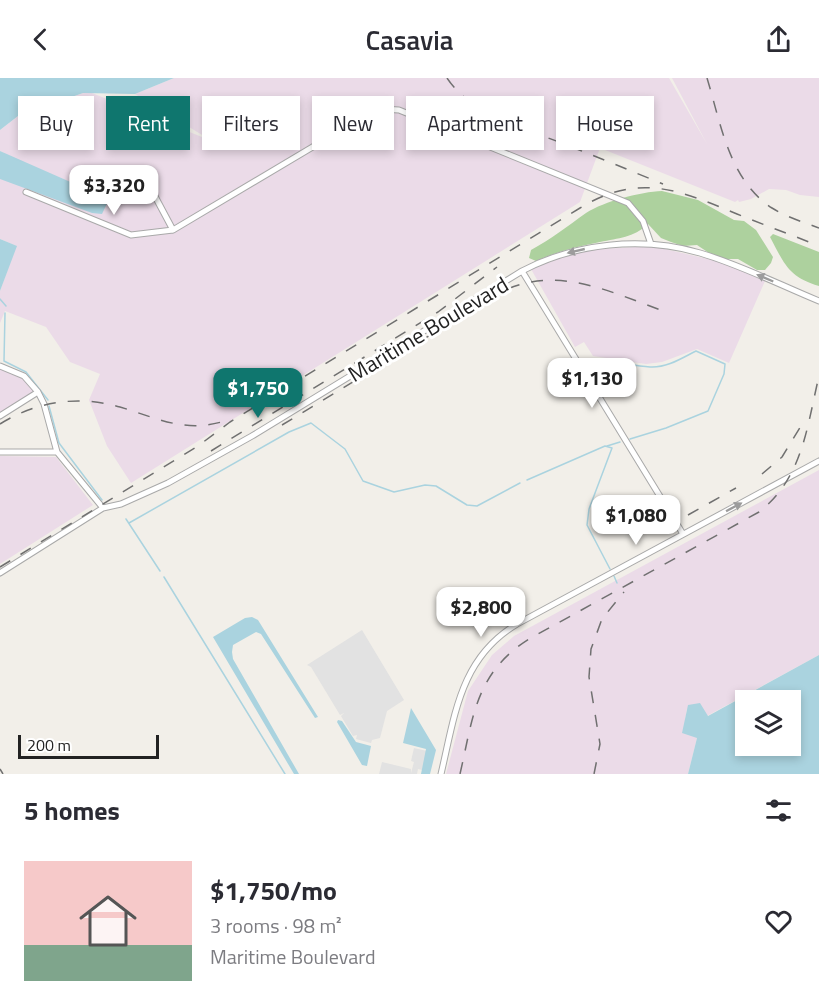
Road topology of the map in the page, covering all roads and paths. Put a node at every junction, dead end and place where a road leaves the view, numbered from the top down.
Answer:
1 (142, 172) dead end
2 (26, 192) dead end
3 (173, 230) junction
4 (651, 244) junction
5 (522, 271) junction
6 (819, 301) edge
7 (0, 366) edge
8 (38, 392) junction
9 (0, 416) edge
10 (0, 452) edge
11 (57, 452) junction
12 (819, 461) edge
13 (103, 508) junction
14 (683, 534) junction
15 (0, 573) edge
16 (441, 774) edge

1 - 3 street
2 - 3 street
3 - 4 street
4 -> 5 street, Maritime Boulevard
6 -> 4 street, Maritime Boulevard
5 - 13 street, Maritime Boulevard
5 - 14 street
7 - 8 street
8 - 9 street
8 - 11 street
10 - 11 street
11 - 13 street
14 -> 12 street
13 - 15 street, Maritime Boulevard
14 - 16 street

